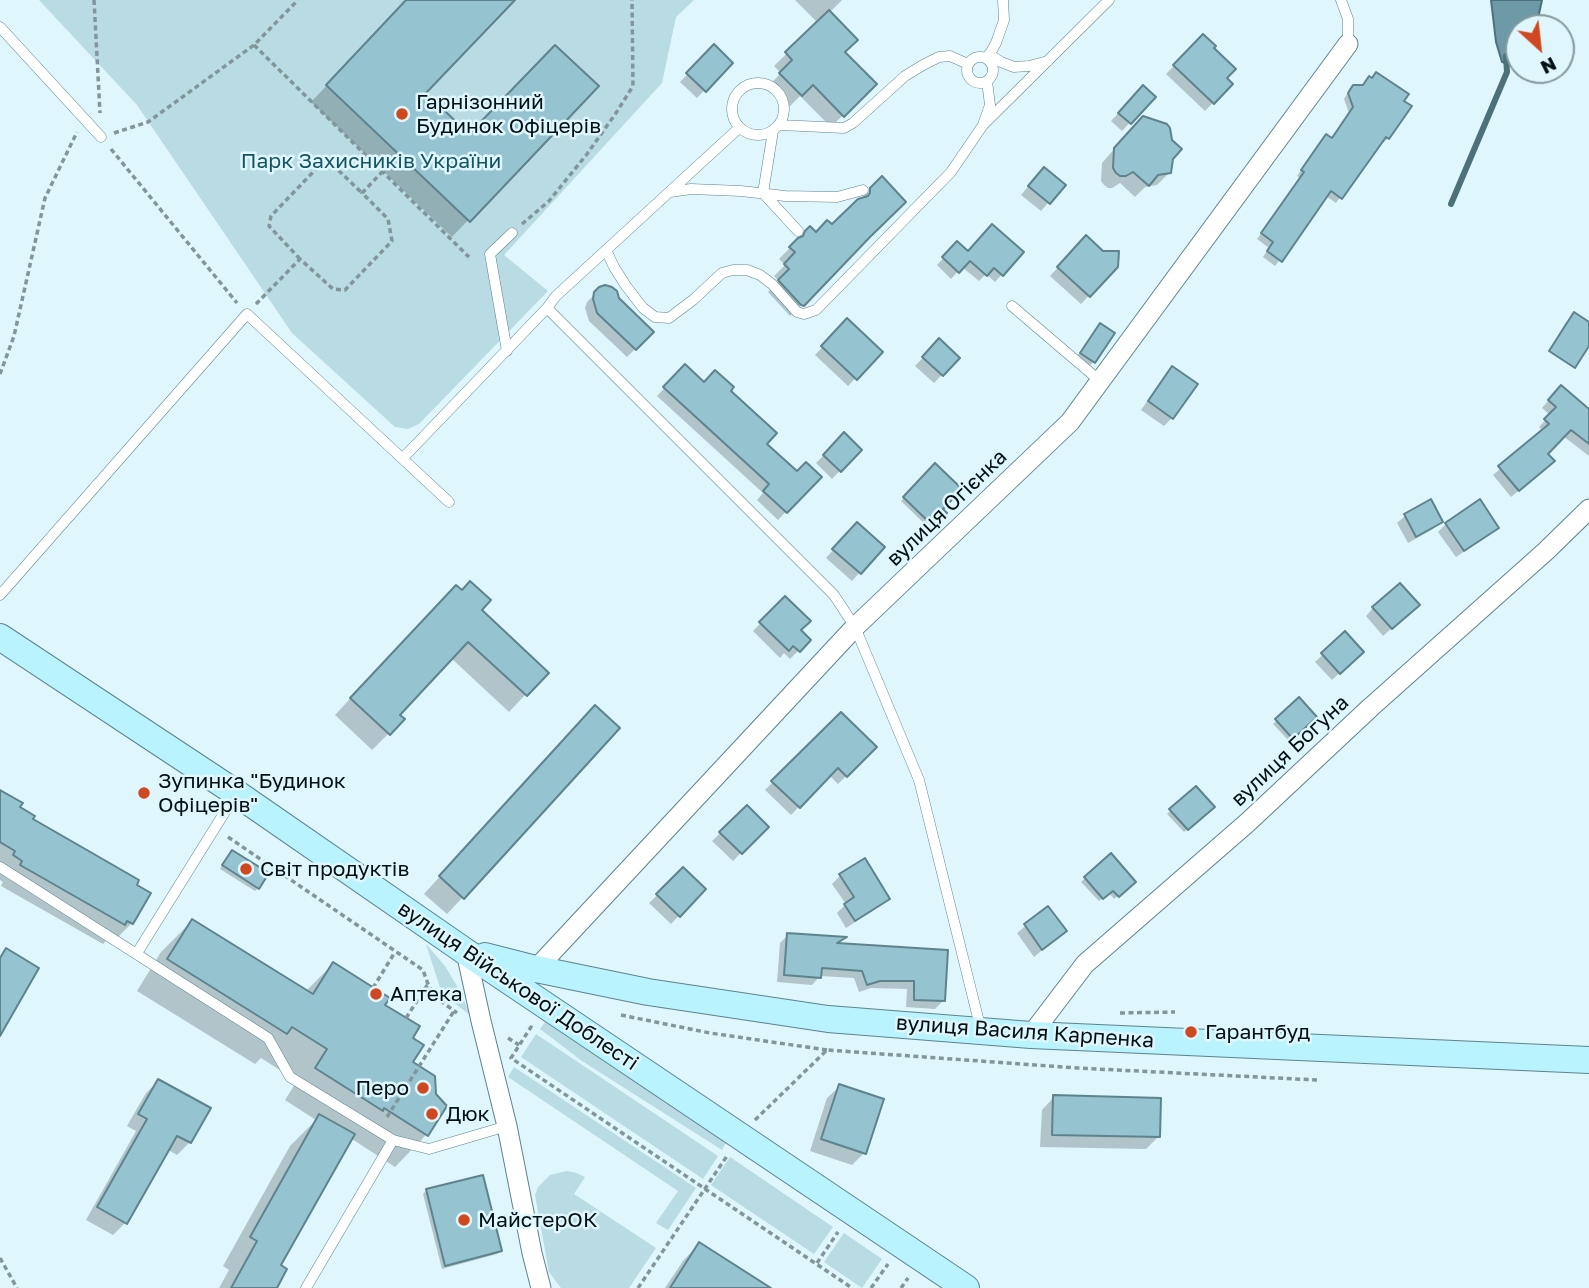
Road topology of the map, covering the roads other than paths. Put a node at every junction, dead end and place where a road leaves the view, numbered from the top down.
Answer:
1 (1003, 0) edge
2 (1109, 0) edge
3 (1341, 0) edge
4 (0, 27) edge
5 (1348, 44) joint
6 (988, 56) junction
7 (1048, 60) junction
8 (968, 64) junction
9 (988, 81) junction
10 (983, 125) junction
11 (739, 128) junction
12 (776, 128) junction
13 (102, 137) road end
14 (863, 190) dead end
15 (669, 192) junction
16 (763, 194) junction
17 (798, 231) dead end
18 (512, 233) road end
19 (606, 250) junction
20 (1012, 306) dead end
21 (547, 309) junction
22 (507, 351) junction
23 (1100, 381) junction
24 (403, 458) junction
25 (449, 502) dead end
26 (1589, 509) edge
27 (0, 595) edge
28 (855, 627) junction
29 (0, 637) edge
30 (236, 793) junction
31 (0, 867) edge
32 (466, 952) junction
33 (137, 953) junction
34 (536, 969) junction
35 (981, 1031) junction
36 (1031, 1035) junction
37 (1589, 1060) edge
38 (507, 1126) junction
39 (393, 1140) junction
40 (306, 1288) edge
41 (541, 1288) edge
42 (966, 1288) edge

1 - 6 lane
2 - 7 lane
3 - 5 lane
4 - 13 lane
5 - 23 street, вулиця Огієнка
6 - 7 lane
6 - 8 lane
6 - 9 lane
7 - 10 lane
8 - 9 lane
8 - 12 lane
9 - 10 lane
10 - 19 lane
11 - 12 lane
11 - 12 lane
11 - 15 lane
12 - 16 lane
14 - 16 lane
15 - 16 lane
15 - 19 lane
16 - 17 lane
18 - 22 lane
19 - 21 lane
20 - 23 lane
21 - 22 lane
21 - 28 lane
22 - 24 lane
23 - 28 street, вулиця Огієнка
24 - 25 lane
24 - 27 lane
26 - 36 street, вулиця Богуна
28 - 34 street, вулиця Огієнка
28 - 35 lane
29 - 30 street, вулиця Військової Доблесті
30 - 32 street, вулиця Військової Доблесті
30 - 33 lane
31 - 33 lane
32 - 34 street, вулиця Василя Карпенка
32 - 38 street
32 - 42 street, вулиця Військової Доблесті
33 - 39 lane
34 - 35 street, вулиця Василя Карпенка
35 - 36 street, вулиця Василя Карпенка
36 - 37 street, вулиця Василя Карпенка
38 - 39 lane
38 - 41 street
39 - 40 lane

